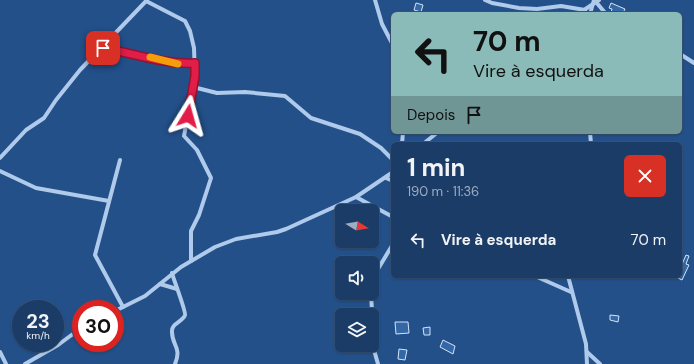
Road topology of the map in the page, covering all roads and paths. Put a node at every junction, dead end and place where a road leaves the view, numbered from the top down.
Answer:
1 (375, 0) edge
2 (485, 0) edge
3 (146, 1) edge
4 (596, 1) edge
5 (592, 6) junction
6 (585, 10) junction
7 (582, 12) edge
8 (590, 12) edge
9 (604, 12) edge
10 (391, 41) edge
11 (103, 48) junction
12 (682, 55) edge
13 (195, 63) junction
14 (694, 63) edge
15 (193, 87) junction
16 (436, 134) edge
17 (426, 142) edge
18 (0, 158) edge
19 (391, 158) edge
20 (120, 160) dead end
21 (0, 171) edge
22 (391, 174) edge
23 (386, 178) junction
24 (391, 180) edge
25 (356, 197) junction
26 (109, 200) junction
27 (391, 216) edge
28 (391, 247) edge
29 (191, 261) junction
30 (379, 267) edge
31 (172, 274) junction
32 (540, 278) edge
33 (568, 278) edge
34 (160, 284) junction
35 (177, 289) junction
36 (571, 292) junction
37 (119, 300) edge
38 (371, 300) edge
39 (124, 306) edge
40 (72, 335) edge
41 (0, 352) edge
42 (587, 352) junction
43 (6, 364) edge
44 (25, 364) edge
45 (175, 364) edge
46 (378, 364) edge
47 (586, 364) edge
48 (600, 364) edge

1 - 10 street
2 - 6 street
3 - 11 street
3 - 13 street
4 - 5 street
4 - 9 street
5 - 6 street
5 - 8 street
6 - 7 street
11 - 13 street
11 - 18 street
12 - 14 street
13 - 15 street
15 - 19 street
15 - 29 street
16 - 17 street
20 - 26 street
21 - 26 street
22 - 23 street
23 - 24 street
23 - 25 street
25 - 27 street
25 - 29 street
26 - 37 street
28 - 30 street
29 - 31 street
31 - 34 street
31 - 35 street
32 - 36 street
33 - 36 street
34 - 35 street
34 - 39 street
35 - 45 street
36 - 42 street
38 - 46 street
40 - 44 street
41 - 43 street
42 - 47 street
42 - 48 street

